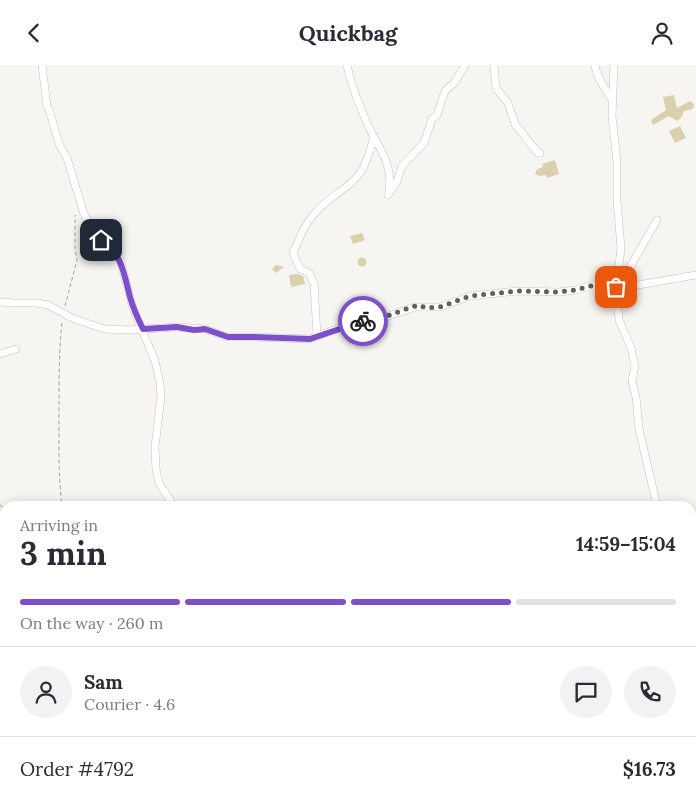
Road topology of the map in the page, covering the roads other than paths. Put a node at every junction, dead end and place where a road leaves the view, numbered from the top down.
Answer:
1 (42, 65) edge
2 (347, 65) edge
3 (465, 65) edge
4 (494, 65) edge
5 (596, 65) edge
6 (614, 65) edge
7 (612, 100) junction
8 (374, 136) junction
9 (540, 153) dead end
10 (656, 220) dead end
11 (696, 275) edge
12 (616, 285) junction
13 (0, 302) edge
14 (143, 329) junction
15 (317, 336) junction
16 (16, 349) dead end
17 (0, 353) edge
18 (171, 501) edge
19 (656, 501) edge

1 - 14 street
2 - 8 street
3 - 8 street
4 - 9 street
5 - 7 street
6 - 7 street
7 - 12 street
8 - 15 street
10 - 12 street
11 - 12 street
12 - 15 street
12 - 19 street
13 - 14 street
14 - 15 street
14 - 18 street
16 - 17 street

